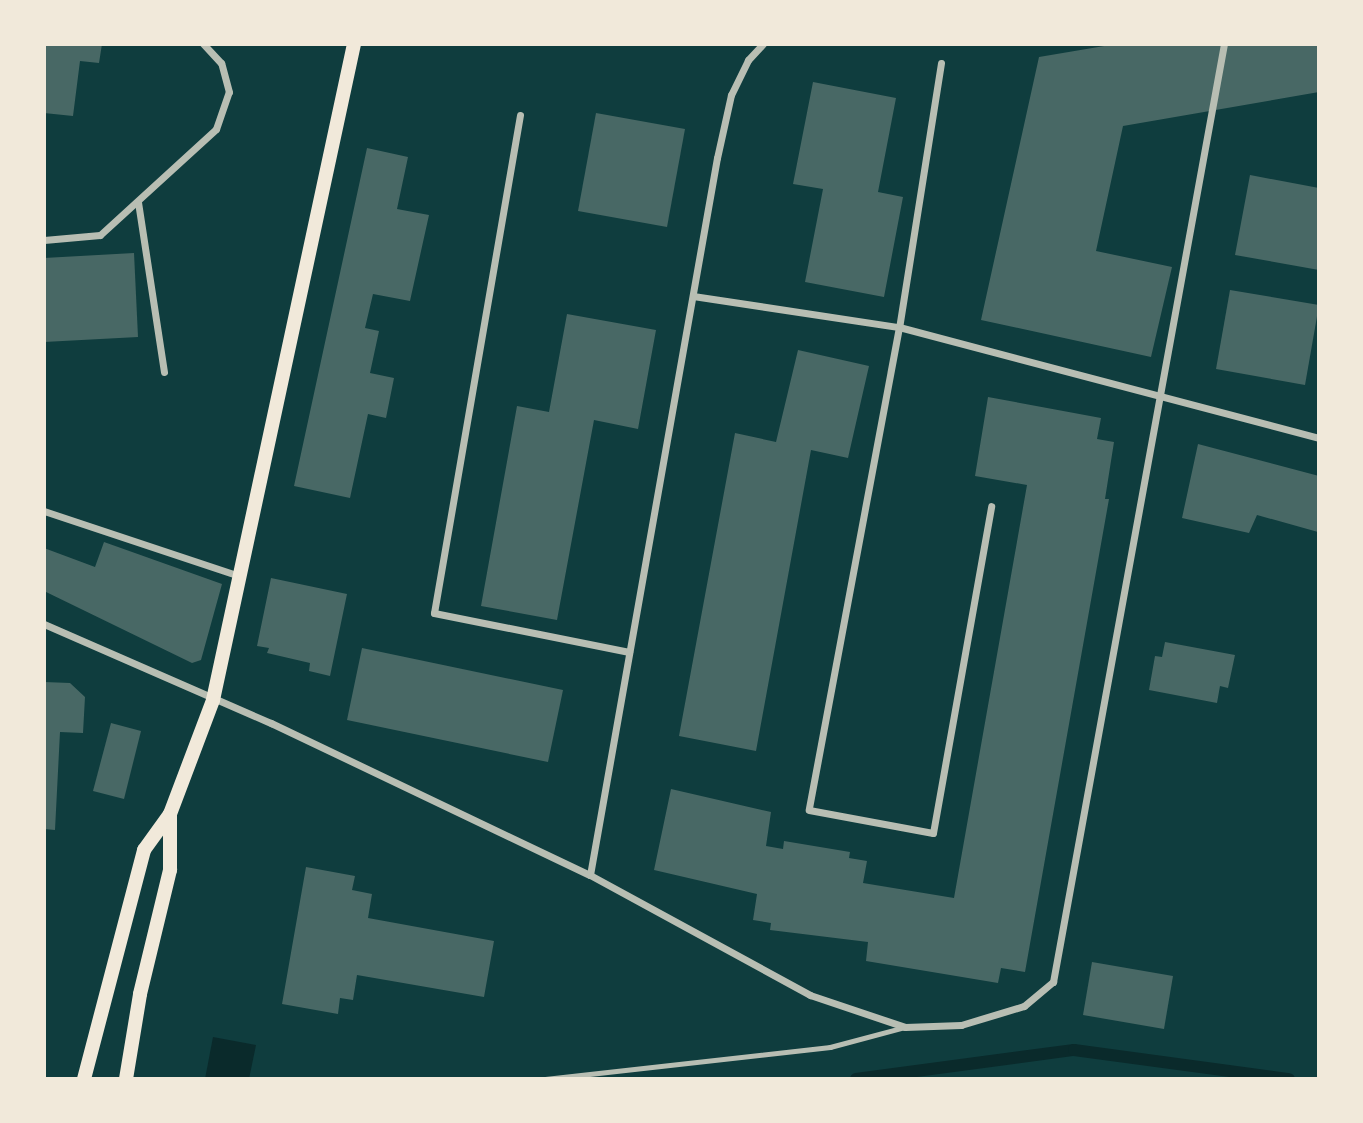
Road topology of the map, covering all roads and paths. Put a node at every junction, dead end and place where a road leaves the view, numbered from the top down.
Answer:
1 (203, 44) edge
2 (354, 44) edge
3 (764, 44) edge
4 (1224, 44) edge
5 (941, 64) dead end
6 (520, 115) dead end
7 (138, 202) junction
8 (44, 240) edge
9 (693, 296) junction
10 (898, 327) junction
11 (164, 372) dead end
12 (1158, 394) junction
13 (1319, 438) edge
14 (991, 506) dead end
15 (44, 511) edge
16 (240, 576) junction
17 (44, 624) edge
18 (629, 652) junction
19 (213, 700) junction
20 (170, 814) junction
21 (590, 875) junction
22 (905, 1027) junction
23 (84, 1079) edge
24 (126, 1079) edge
25 (545, 1079) edge

1 - 7 street
2 - 16 main road
3 - 9 street
4 - 12 street
5 - 10 street
6 - 18 street
7 - 8 street
7 - 11 street
9 - 10 street
9 - 18 street
10 - 12 street
10 - 14 street
12 - 13 street
12 - 22 street
15 - 16 street
16 - 19 main road
17 - 19 street
18 - 21 street
19 - 20 main road
19 - 21 street
20 - 23 main road
20 - 24 main road
21 - 22 street
22 - 25 lane

